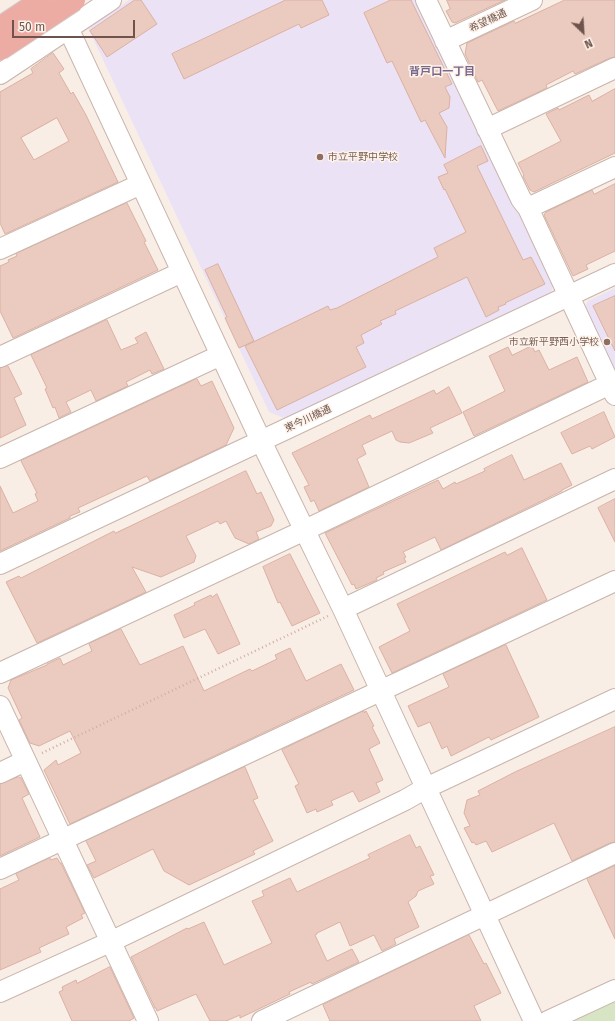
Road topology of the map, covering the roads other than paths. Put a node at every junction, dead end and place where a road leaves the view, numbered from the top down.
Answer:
1 (24, 0) edge
2 (42, 0) edge
3 (55, 0) edge
4 (74, 0) edge
5 (111, 0) edge
6 (426, 0) edge
7 (532, 0) edge
8 (0, 16) edge
9 (0, 28) edge
10 (69, 28) junction
11 (445, 41) junction
12 (0, 49) edge
13 (615, 68) edge
14 (0, 74) edge
15 (487, 129) junction
16 (615, 167) edge
17 (141, 184) junction
18 (528, 208) junction
19 (0, 249) edge
20 (182, 272) junction
21 (615, 274) edge
22 (569, 296) junction
23 (221, 355) junction
24 (0, 357) edge
25 (612, 389) edge
26 (261, 441) junction
27 (0, 458) edge
28 (615, 479) edge
29 (305, 530) junction
30 (0, 564) edge
31 (615, 581) edge
32 (343, 609) junction
33 (0, 673) edge
34 (381, 691) junction
35 (615, 699) edge
36 (0, 706) edge
37 (25, 761) junction
38 (0, 773) edge
39 (426, 788) junction
40 (62, 840) junction
41 (615, 853) edge
42 (0, 869) edge
43 (485, 915) junction
44 (110, 942) junction
45 (615, 990) edge
46 (0, 992) edge
47 (148, 1021) edge
48 (262, 1021) edge
49 (534, 1021) edge
50 (548, 1021) edge

1 - 8 street
2 - 9 highway, bridge
3 - 10 street
4 - 12 highway, bridge
5 - 10 street
6 - 11 street
7 - 11 street, 希望橋通
10 - 14 street
10 - 17 street
11 - 15 street
13 - 15 street
15 - 18 street
16 - 18 street
17 - 19 street
17 - 20 street
18 - 22 street
20 - 23 street
20 - 24 street
21 - 22 street, 東今川橋通
22 - 25 street
22 - 26 street, 東今川橋通
23 - 26 street
23 - 27 street
25 - 29 street
26 - 29 street
26 - 30 street, 東今川橋通
28 - 32 street
29 - 32 street
29 - 33 street
31 - 34 street
32 - 34 street
34 - 39 street
34 - 40 street
35 - 39 street
36 - 37 street
37 - 38 street
37 - 40 street
39 - 43 street
39 - 44 street
40 - 42 street
40 - 44 street
41 - 43 street
43 - 48 street
43 - 49 street
44 - 46 street
44 - 47 street
45 - 50 street

